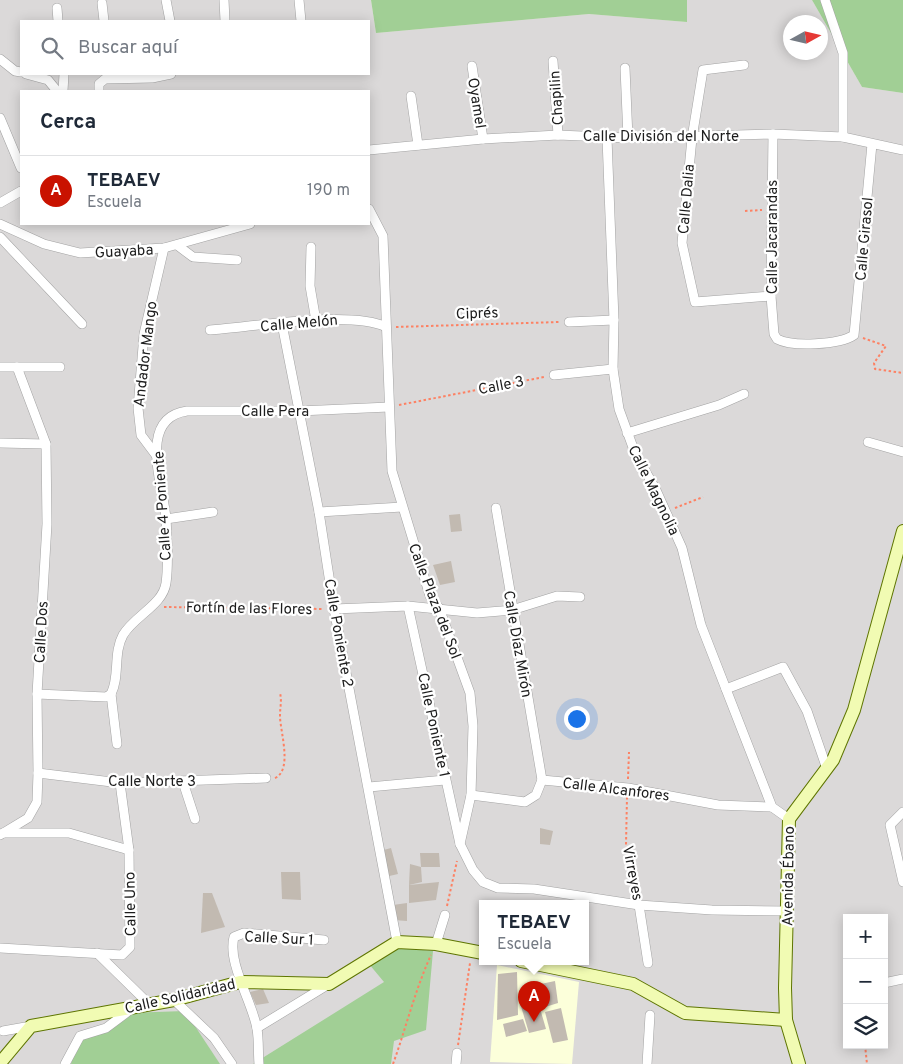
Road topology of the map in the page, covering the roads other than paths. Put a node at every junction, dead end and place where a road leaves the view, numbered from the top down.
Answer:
1 (166, 0) edge
2 (224, 0) edge
3 (299, 0) edge
4 (825, 0) edge
5 (102, 3) dead end
6 (57, 8) dead end
7 (58, 20) edge
8 (104, 20) edge
9 (170, 20) edge
10 (226, 20) edge
11 (301, 20) edge
12 (0, 58) edge
13 (553, 61) dead end
14 (744, 65) dead end
15 (472, 66) dead end
16 (625, 68) dead end
17 (20, 71) edge
18 (30, 75) edge
19 (64, 75) edge
20 (166, 75) edge
21 (110, 76) edge
22 (56, 90) edge
23 (63, 90) edge
24 (99, 90) edge
25 (411, 96) dead end
26 (0, 118) edge
27 (773, 134) junction
28 (558, 135) junction
29 (607, 138) junction
30 (628, 138) junction
31 (692, 138) junction
32 (842, 138) junction
33 (483, 139) junction
34 (872, 144) junction
35 (418, 145) junction
36 (370, 150) edge
37 (903, 150) edge
38 (20, 166) edge
39 (20, 192) edge
40 (0, 203) edge
41 (370, 210) edge
42 (0, 224) edge
43 (241, 225) edge
44 (223, 227) edge
45 (0, 237) edge
46 (177, 245) junction
47 (310, 247) dead end
48 (164, 248) junction
49 (236, 260) dead end
50 (771, 296) junction
51 (614, 320) junction
52 (316, 321) junction
53 (569, 322) road end
54 (82, 324) dead end
55 (282, 324) junction
56 (386, 327) junction
57 (210, 330) dead end
58 (776, 339) joint
59 (0, 367) edge
60 (17, 367) junction
61 (60, 367) dead end
62 (613, 370) junction
63 (554, 375) road end
64 (744, 394) dead end
65 (390, 407) junction
66 (299, 412) junction
67 (164, 422) joint
68 (627, 433) junction
69 (868, 442) dead end
70 (0, 443) edge
71 (46, 444) junction
72 (903, 452) edge
73 (156, 455) junction
74 (402, 507) junction
75 (496, 508) dead end
76 (213, 512) dead end
77 (320, 512) junction
78 (166, 519) junction
79 (903, 531) edge
80 (580, 597) dead end
81 (408, 606) junction
82 (439, 608) junction
83 (334, 609) junction
84 (512, 610) junction
85 (726, 690) junction
86 (37, 694) junction
87 (111, 694) junction
88 (117, 744) dead end
89 (827, 769) junction
90 (38, 773) junction
91 (266, 778) road end
92 (445, 780) junction
93 (542, 780) junction
94 (183, 782) junction
95 (120, 783) junction
96 (369, 787) junction
97 (471, 795) junction
98 (772, 807) junction
99 (903, 812) edge
100 (195, 819) dead end
101 (789, 819) junction
102 (1, 834) edge
103 (460, 844) junction
104 (129, 850) junction
105 (903, 882) edge
106 (640, 905) junction
107 (788, 911) junction
108 (446, 915) road end
109 (324, 940) dead end
110 (397, 942) junction
111 (436, 944) junction
112 (1, 947) edge
113 (477, 952) edge
114 (97, 954) junction
115 (648, 963) dead end
116 (540, 965) edge
117 (903, 979) edge
118 (240, 982) junction
119 (888, 983) edge
120 (329, 984) junction
121 (174, 1000) junction
122 (150, 1005) junction
123 (132, 1008) junction
124 (650, 1016) dead end
125 (786, 1020) junction
126 (31, 1026) junction
127 (257, 1028) junction
128 (3, 1031) dead end
129 (457, 1053) road end
130 (0, 1063) edge
131 (65, 1064) edge
132 (232, 1064) edge
133 (258, 1064) edge
134 (456, 1064) edge
135 (647, 1064) edge
136 (799, 1064) edge

1 - 9 street
2 - 10 street
3 - 11 street
4 - 32 street
5 - 8 street
6 - 7 street
12 - 17 street
13 - 28 street, Chapilin
14 - 31 street
15 - 33 street, Oyamel
16 - 30 street
18 - 22 street
19 - 23 street
20 - 21 street
21 - 24 street
25 - 35 street
26 - 38 street
27 - 31 street, Calle División del Norte
27 - 32 street, Calle División del Norte
27 - 50 street, Calle Jacarandas
28 - 29 street, Calle División del Norte
28 - 33 street, Calle División del Norte
29 - 30 street, Calle División del Norte
29 - 51 street, Calle Magnolia
30 - 31 street, Calle División del Norte
31 - 50 street, Calle Dalia
32 - 34 street, Calle División del Norte
33 - 35 street, Calle División del Norte
34 - 37 street, Calle División del Norte
34 - 58 street, Calle Girasol
35 - 36 street, Calle División del Norte
39 - 40 street
41 - 56 street, Calle Plaza del Sol
42 - 48 street, Guayaba
43 - 44 street, Guayaba
44 - 46 street, Guayaba
45 - 54 street
46 - 48 street, Guayaba
46 - 49 street
47 - 52 street
48 - 73 street, Andador Mango
50 - 58 street, Calle Jacarandas
51 - 53 street
51 - 62 street, Calle Magnolia
52 - 55 street, Calle Melón
52 - 56 street, Calle Melón
55 - 57 street, Calle Melón
55 - 66 street, Calle Poniente 2
56 - 65 street, Calle Plaza del Sol
59 - 60 street
60 - 61 street
60 - 71 street, Calle Dos
62 - 63 street
62 - 68 street, Calle Magnolia
64 - 68 street
65 - 66 street, Calle Pera
65 - 74 street, Calle Plaza del Sol
66 - 67 street, Calle Pera
66 - 77 street, Calle Poniente 2
67 - 73 street, Calle 4 Poniente
68 - 85 street, Calle Magnolia
69 - 72 street
70 - 71 street
71 - 86 street, Calle Dos
73 - 78 street, Calle 4 Poniente
74 - 77 street
74 - 82 street, Calle Plaza del Sol
75 - 84 street, Calle Díaz Mirón
76 - 78 street
77 - 83 street, Calle Poniente 2
78 - 87 street, Calle 4 Poniente
79 - 89 main road, Avenida Ébano
80 - 84 street, Fortín de las Flores
81 - 82 street, Fortín de las Flores
81 - 83 street, Fortín de las Flores
81 - 92 street, Calle Poniente 1
82 - 84 street, Fortín de las Flores
82 - 97 street, Calle Plaza del Sol
83 - 96 street, Calle Poniente 2
84 - 93 street, Calle Díaz Mirón
85 - 89 street
85 - 98 street, Calle Magnolia
86 - 87 street
86 - 90 street, Calle Dos
87 - 88 street
89 - 101 main road, Avenida Ébano
90 - 95 street, Calle Norte 3
90 - 102 street, Calle Dos
91 - 94 street, Calle Norte 3
92 - 96 street
92 - 103 street, Calle Poniente 1
93 - 97 street, Calle Alcanfores
93 - 98 street, Calle Alcanfores
94 - 95 street, Calle Norte 3
94 - 100 street
95 - 104 street, Calle Uno
96 - 110 street, Calle Poniente 2
97 - 103 street, Calle Plaza del Sol
98 - 101 street
99 - 105 street
101 - 107 main road, Avenida Ébano
102 - 104 street
103 - 106 street, Calle Poniente 1
104 - 114 street, Calle Uno
106 - 107 street, Calle Poniente 1
106 - 115 street, Virreyes
107 - 125 main road, Avenida Ébano
108 - 111 street
109 - 118 street, Calle Sur 1
110 - 111 main road
110 - 120 main road
111 - 113 main road
112 - 114 street
114 - 122 street
116 - 125 main road
117 - 119 street
118 - 120 main road, Calle Solidaridad
118 - 121 main road, Calle Solidaridad
118 - 127 street
120 - 127 street
121 - 122 main road, Calle Solidaridad
121 - 132 street
122 - 123 main road, Calle Solidaridad
123 - 126 main road, Calle Solidaridad
123 - 131 street
124 - 135 street
125 - 136 main road, Avenida Ébano
126 - 128 street
126 - 130 main road
127 - 133 street
129 - 134 street

